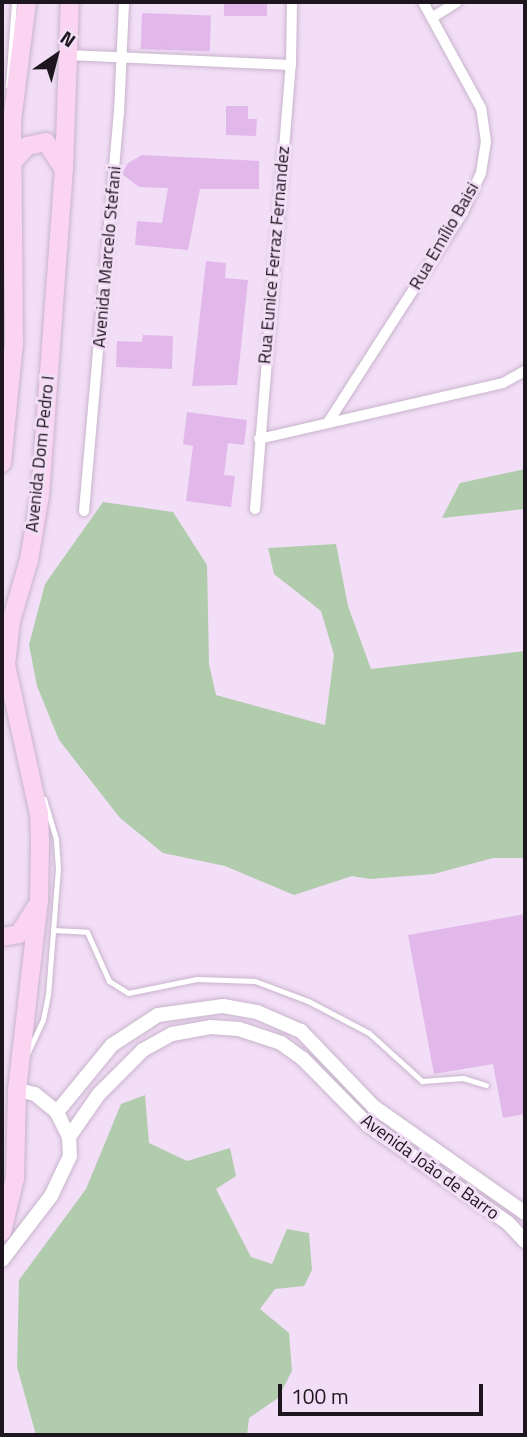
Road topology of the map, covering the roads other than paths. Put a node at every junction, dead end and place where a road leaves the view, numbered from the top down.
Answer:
1 (14, 2) edge
2 (27, 2) edge
3 (70, 2) edge
4 (124, 2) edge
5 (292, 2) edge
6 (423, 2) edge
7 (457, 2) edge
8 (433, 18) junction
9 (68, 55) junction
10 (121, 58) junction
11 (291, 65) junction
12 (12, 121) junction
13 (13, 162) junction
14 (64, 170) junction
15 (525, 371) edge
16 (329, 421) junction
17 (259, 439) junction
18 (2, 463) edge
19 (255, 509) dead end
20 (84, 512) dead end
21 (21, 744) junction
22 (39, 899) junction
23 (53, 930) junction
24 (2, 937) edge
25 (19, 1067) junction
26 (486, 1085) dead end
27 (17, 1090) junction
28 (57, 1112) junction
29 (69, 1138) junction
30 (524, 1211) edge
31 (508, 1223) junction
32 (2, 1232) edge
33 (525, 1241) edge
34 (2, 1260) edge

1 - 12 lane
2 - 12 main road
3 - 9 main road, Avenida Dom Pedro I
4 - 10 street, Avenida Marcelo Stefani
5 - 11 street, Rua Eunice Ferraz Fernandez
6 - 8 street, Rua Emílio Baisi
7 - 8 street
8 - 16 street, Rua Emílio Baisi
9 - 10 street
9 - 14 main road, Avenida Dom Pedro I
10 - 11 street
10 - 20 street, Avenida Marcelo Stefani
11 - 17 street, Rua Eunice Ferraz Fernandez
12 - 13 main road
13 - 14 main road
13 - 18 main road
14 - 21 main road, Avenida Dom Pedro I
15 - 16 street
16 - 17 street
17 - 19 street, Rua Eunice Ferraz Fernandez
21 - 22 main road, Avenida Dom Pedro I
21 - 23 lane
22 - 24 main road
22 - 25 main road, Avenida Dom Pedro I
23 - 25 lane
23 - 26 lane
25 - 27 main road, Avenida Dom Pedro I
27 - 28 street
27 - 32 main road, Avenida Dom Pedro I
28 - 29 street
28 - 30 street, Avenida João de Barro
29 - 31 street, Avenida João de Barro
29 - 34 street
30 - 31 street
31 - 33 street, Avenida João de Barro

